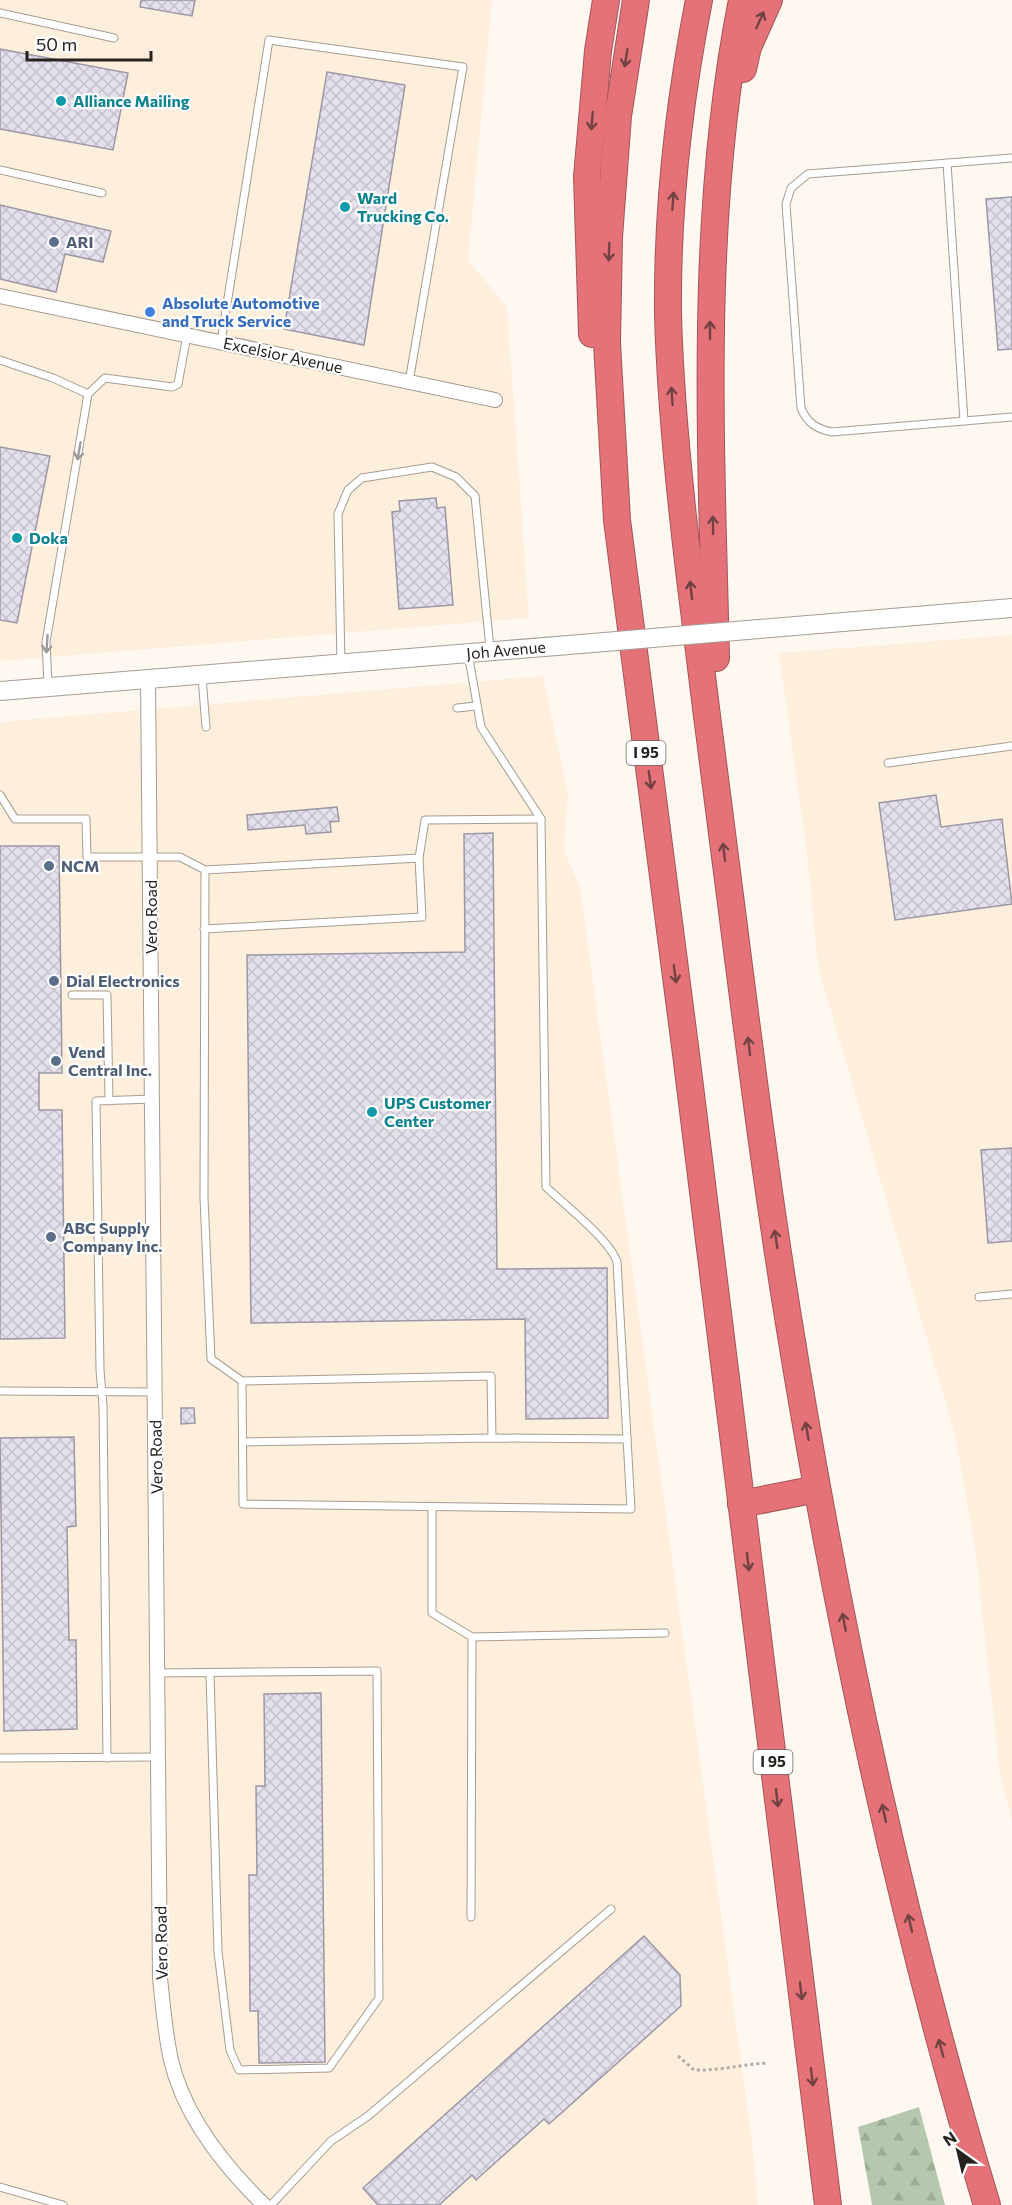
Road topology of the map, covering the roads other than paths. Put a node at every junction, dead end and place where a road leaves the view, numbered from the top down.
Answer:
1 (606, 0) edge
2 (636, 0) edge
3 (699, 0) edge
4 (742, 0) edge
5 (769, 0) edge
6 (0, 13) edge
7 (114, 38) dead end
8 (1012, 158) edge
9 (947, 163) junction
10 (0, 170) edge
11 (102, 193) dead end
12 (716, 199) junction
13 (0, 296) edge
14 (187, 335) junction
15 (221, 342) junction
16 (0, 360) edge
17 (409, 382) junction
18 (88, 394) junction
19 (495, 400) dead end
20 (1012, 417) edge
21 (964, 421) junction
22 (1012, 608) edge
23 (491, 651) junction
24 (468, 653) junction
25 (341, 663) junction
26 (202, 675) junction
27 (148, 679) junction
28 (48, 687) junction
29 (0, 691) edge
30 (638, 693) junction
31 (476, 706) junction
32 (457, 708) dead end
33 (206, 727) dead end
34 (1012, 746) edge
35 (888, 763) dead end
36 (0, 795) edge
37 (720, 814) junction
38 (541, 819) junction
39 (151, 857) junction
40 (419, 858) junction
41 (205, 870) junction
42 (204, 929) junction
43 (72, 995) dead end
44 (153, 1099) junction
45 (109, 1101) junction
46 (1012, 1294) edge
47 (980, 1297) dead end
48 (242, 1381) junction
49 (0, 1391) edge
50 (102, 1392) junction
51 (155, 1392) junction
52 (492, 1438) junction
53 (627, 1439) junction
54 (243, 1442) junction
55 (817, 1489) junction
56 (741, 1504) junction
57 (432, 1508) junction
58 (665, 1633) dead end
59 (472, 1637) junction
60 (210, 1672) junction
61 (158, 1673) junction
62 (159, 1757) junction
63 (0, 1758) edge
64 (107, 1758) junction
65 (611, 1909) dead end
66 (471, 1917) dead end
67 (822, 2150) junction
68 (0, 2187) edge
69 (261, 2204) edge
70 (63, 2205) edge
71 (822, 2205) edge
72 (828, 2205) edge
73 (987, 2205) edge

1 -> 30 highway
2 -> 30 highway, I 95
37 -> 3 highway
4 - 12 highway
12 -> 5 highway
6 - 7 lane
8 - 9 lane
9 - 21 lane
9 - 21 lane
10 - 11 lane
37 -> 12 highway
13 - 14 street, Excelsior Avenue
14 - 15 street, Excelsior Avenue
14 - 18 lane
15 - 17 street, Excelsior Avenue
15 - 17 lane
16 - 18 lane
17 - 19 street, Excelsior Avenue
18 -> 28 lane
20 - 21 lane
22 - 23 street, Joh Avenue, bridge
23 - 24 street, Joh Avenue
23 - 25 lane
24 - 25 street, Joh Avenue
24 - 31 lane
25 - 26 street, Joh Avenue
26 - 27 street, Joh Avenue
26 - 33 lane
27 - 28 street, Joh Avenue
27 - 39 street, Vero Road
28 - 29 street, Joh Avenue
30 -> 56 highway, I 95
31 - 32 lane
31 - 38 lane
34 - 35 lane
36 - 39 lane
55 -> 37 highway
38 - 40 lane
38 - 53 lane
39 - 41 lane
39 - 44 street, Vero Road
40 - 41 lane
40 - 42 lane
41 - 42 lane
42 - 48 lane
43 - 45 lane
44 - 45 lane
44 - 51 street, Vero Road
45 - 50 lane
46 - 47 lane
48 - 52 lane
48 - 54 lane
49 - 50 lane
50 - 51 lane
50 - 64 lane
51 - 61 street, Vero Road
52 - 53 lane
52 - 54 lane
53 - 57 lane
54 - 57 lane
55 - 56 highway
73 -> 55 highway
56 -> 67 highway, I 95
57 - 59 lane
58 - 59 lane
59 - 66 lane
60 - 60 lane
60 - 61 lane
61 - 62 street, Vero Road
62 - 64 lane
62 - 69 street, Vero Road
63 - 64 lane
65 - 69 lane
67 - 71 highway
67 - 72 highway, I 95
68 - 70 lane

